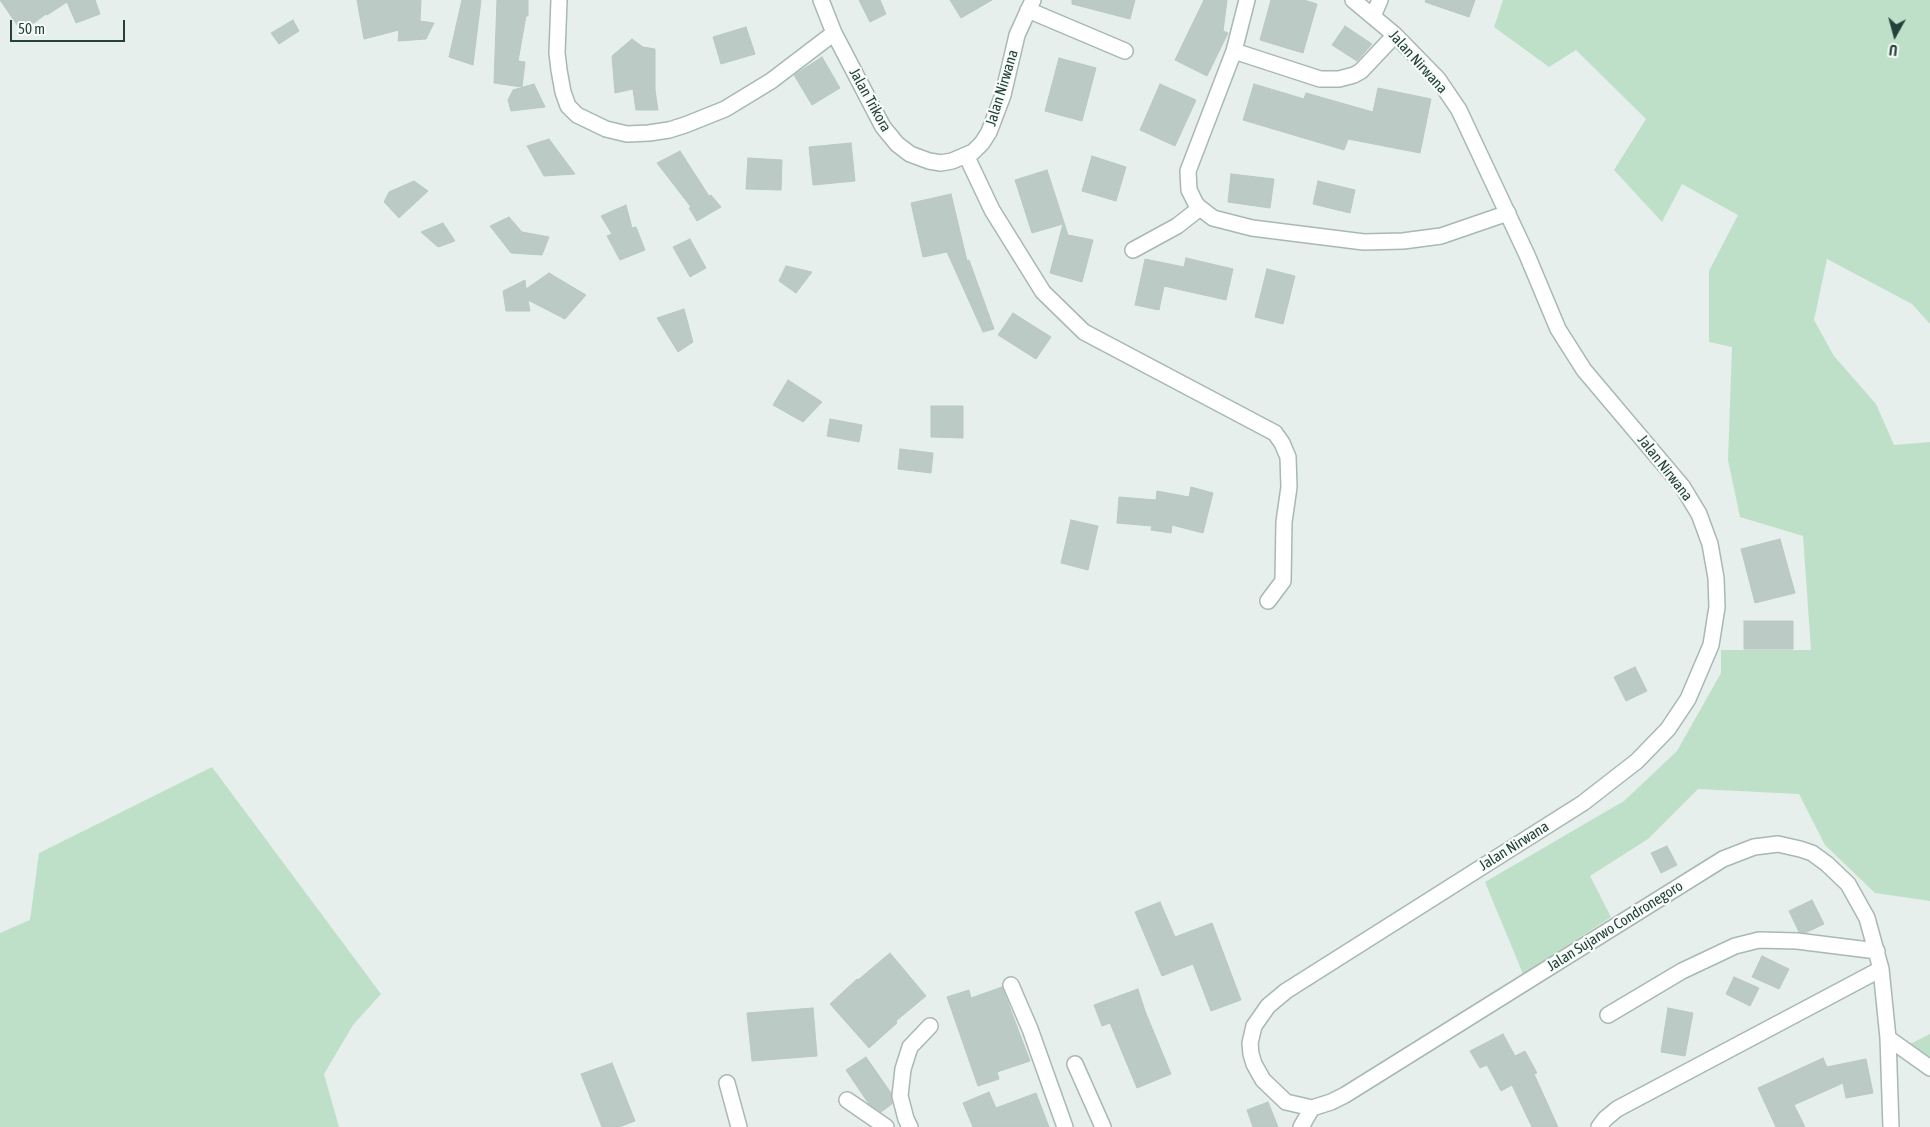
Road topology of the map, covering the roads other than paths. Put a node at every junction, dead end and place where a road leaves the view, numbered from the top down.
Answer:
1 (559, 0) edge
2 (821, 0) edge
3 (1247, 0) edge
4 (1353, 0) edge
5 (1380, 0) edge
6 (1031, 5) edge
7 (1374, 16) junction
8 (834, 33) junction
9 (1396, 35) junction
10 (1124, 51) dead end
11 (1234, 51) junction
12 (959, 158) junction
13 (1200, 208) junction
14 (1508, 213) junction
15 (1133, 250) dead end
16 (1268, 601) dead end
17 (1877, 951) junction
18 (1881, 969) junction
19 (1011, 985) dead end
20 (1608, 1015) dead end
21 (930, 1026) dead end
22 (1888, 1038) junction
23 (1075, 1064) dead end
24 (1930, 1068) edge
25 (727, 1083) dead end
26 (847, 1100) dead end
27 (1312, 1108) junction
28 (739, 1127) edge
29 (886, 1127) edge
30 (910, 1127) edge
31 (1065, 1127) edge
32 (1103, 1127) edge
33 (1300, 1127) edge
34 (1599, 1127) edge
35 (1891, 1127) edge

1 - 8 street
2 - 8 street, Jalan Trikora
3 - 11 street
4 - 7 street, Jalan Nirwana
5 - 7 street
6 - 10 street
6 - 12 street, Jalan Nirwana
7 - 9 street, Jalan Nirwana
8 - 12 street, Jalan Trikora
9 - 11 street
9 - 14 street, Jalan Nirwana
11 - 13 street
12 - 16 street
13 - 14 street
13 - 15 street
14 - 27 street, Jalan Nirwana
17 - 18 street, Jalan Sujarwo Condronegoro
17 - 20 street
17 - 27 street, Jalan Sujarwo Condronegoro
18 - 22 street, Jalan Sujarwo Condronegoro
18 - 34 street
19 - 31 street
21 - 30 street
22 - 24 street
22 - 35 street, Jalan Sujarwo Condronegoro
23 - 32 street
25 - 28 street
26 - 29 street
27 - 33 street

